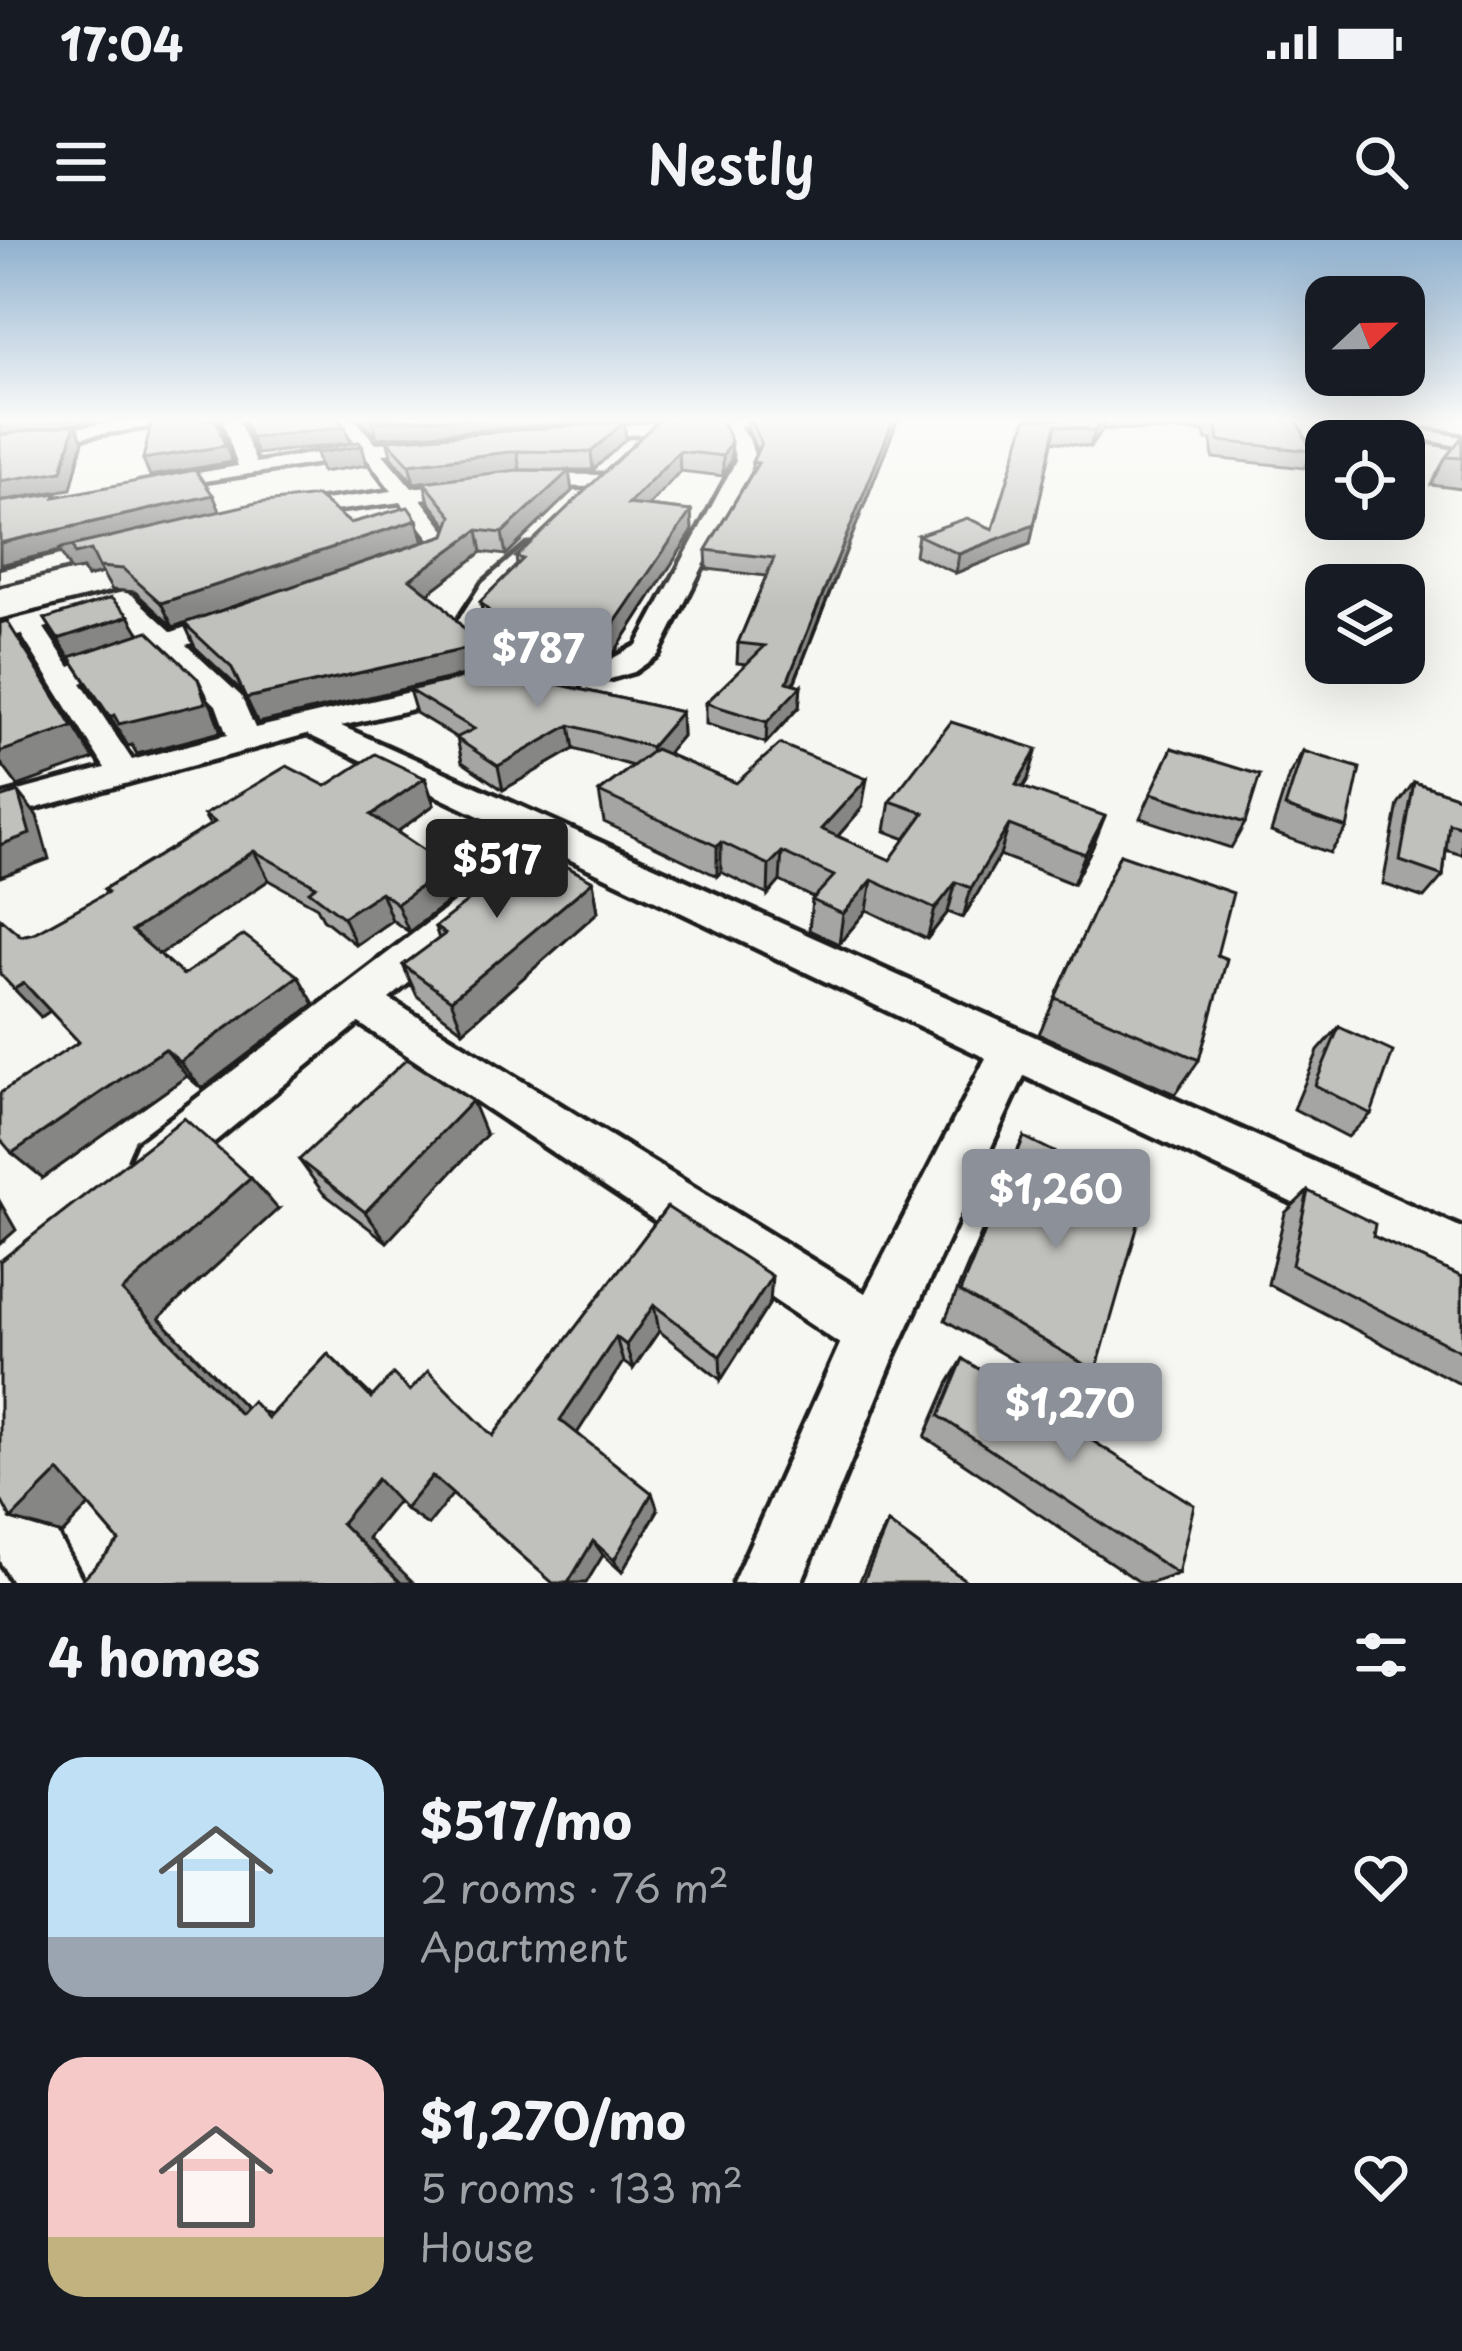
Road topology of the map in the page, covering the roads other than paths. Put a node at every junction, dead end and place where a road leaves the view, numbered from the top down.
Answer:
1 (602, 481) edge
2 (138, 482) edge
3 (172, 482) edge
4 (396, 482) edge
5 (506, 482) edge
6 (735, 482) edge
7 (137, 488) junction
8 (116, 492) edge
9 (404, 494) junction
10 (578, 506) edge
11 (263, 514) edge
12 (554, 532) edge
13 (143, 542) edge
14 (366, 575) edge
15 (0, 578) edge
16 (256, 612) edge
17 (14, 627) edge
18 (169, 641) junction
19 (513, 677) junction
20 (67, 678) junction
21 (310, 724) junction
22 (244, 740) junction
23 (125, 775) junction
24 (0, 807) edge
25 (562, 839) junction
26 (357, 1000) junction
27 (1014, 1048) junction
28 (131, 1178) edge
29 (1462, 1256) edge
30 (875, 1333) junction
31 (0, 1496) edge
32 (50, 1583) edge
33 (767, 1583) edge

1 - 10 street
2 - 7 street
3 - 7 street
4 - 9 street
5 - 9 street
6 - 19 street
7 - 8 street
9 - 11 street
9 - 14 street
12 - 19 street
13 - 15 street
16 - 18 street
17 - 18 street
17 - 20 street
18 - 20 street
18 - 22 street
19 - 21 street
20 - 23 street
21 - 22 street
21 - 25 street
22 - 23 street
23 - 24 street
25 - 26 street
25 - 27 street
26 - 28 street
26 - 30 street
27 - 29 street
27 - 30 street
30 - 33 street
31 - 32 street

